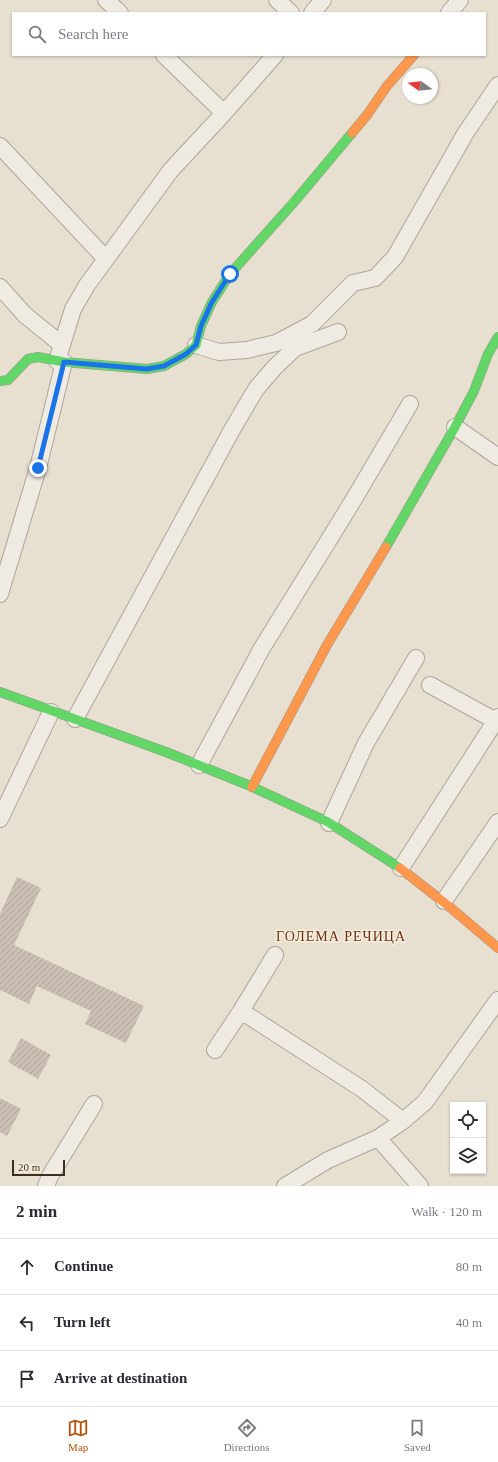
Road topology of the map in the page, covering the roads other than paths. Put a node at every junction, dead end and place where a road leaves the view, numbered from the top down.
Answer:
1 (106, 0) edge
2 (277, 0) edge
3 (323, 0) edge
4 (460, 0) edge
5 (119, 12) edge
6 (290, 12) edge
7 (313, 12) edge
8 (450, 12) edge
9 (165, 56) edge
10 (274, 56) edge
11 (413, 56) edge
12 (498, 84) edge
13 (224, 113) junction
14 (0, 146) edge
15 (106, 259) junction
16 (0, 287) edge
17 (338, 332) dead end
18 (498, 337) edge
19 (62, 345) junction
20 (196, 345) junction
21 (60, 362) junction
22 (0, 380) edge
23 (410, 404) dead end
24 (455, 427) junction
25 (498, 457) edge
26 (0, 594) edge
27 (416, 658) dead end
28 (430, 685) dead end
29 (0, 692) edge
30 (51, 712) junction
31 (76, 719) junction
32 (497, 719) edge
33 (200, 765) junction
34 (252, 786) junction
35 (0, 819) edge
36 (329, 822) junction
37 (498, 822) edge
38 (401, 868) junction
39 (444, 901) junction
40 (498, 947) edge
41 (275, 955) dead end
42 (498, 1000) edge
43 (241, 1011) junction
44 (215, 1050) dead end
45 (94, 1104) dead end
46 (403, 1121) junction
47 (378, 1138) junction
48 (46, 1186) edge
49 (285, 1186) edge
50 (420, 1186) edge

1 - 5 street
2 - 6 street
3 - 7 street
4 - 8 street
9 - 13 street
10 - 13 street
11 - 20 street
12 - 20 street
13 - 15 street
14 - 15 street
15 - 19 street
16 - 19 street
17 - 31 street
18 - 24 street
19 - 21 street
20 - 21 street
21 - 22 street
21 - 26 street
23 - 33 street
24 - 25 street
24 - 34 street
27 - 36 street
28 - 32 street
29 - 30 street
30 - 31 street
30 - 35 street
31 - 33 street
32 - 38 street
33 - 34 street
34 - 36 street
36 - 38 street
37 - 39 street
38 - 39 street
39 - 40 street
41 - 43 street
42 - 46 street
43 - 44 street
43 - 46 street
45 - 48 street
46 - 47 street
47 - 49 street
47 - 50 street

